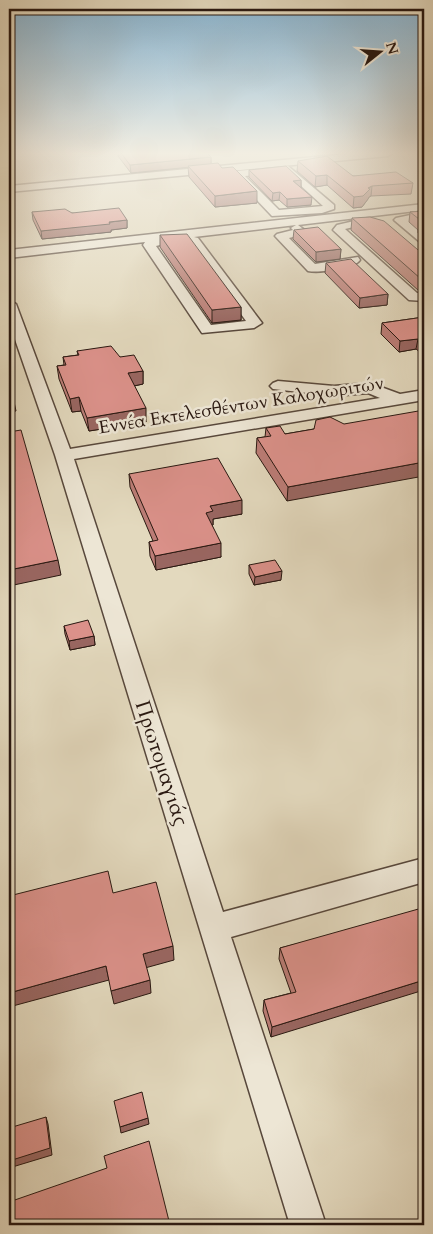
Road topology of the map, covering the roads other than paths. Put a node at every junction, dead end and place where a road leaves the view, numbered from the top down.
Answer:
1 (273, 211) edge
2 (310, 211) edge
3 (302, 212) junction
4 (419, 212) edge
5 (316, 219) junction
6 (355, 219) junction
7 (292, 222) junction
8 (383, 224) edge
9 (301, 232) junction
10 (170, 238) junction
11 (424, 240) edge
12 (9, 254) edge
13 (424, 297) edge
14 (9, 304) edge
15 (278, 386) dead end
16 (398, 399) junction
17 (424, 399) edge
18 (233, 427) junction
19 (64, 455) junction
20 (424, 870) edge
21 (214, 928) junction
22 (308, 1225) edge

1 - 3 street
2 - 3 street
3 - 5 street
4 - 6 street
4 - 11 street
5 - 6 street
5 - 7 street
6 - 8 street
6 - 13 street
7 - 9 street
7 - 10 street
9 - 9 street
10 - 10 street
10 - 12 street
14 - 19 street, Πρωτομαγιάς
15 - 16 street
16 - 17 street, Εννέα Εκτελεσθέντων Καλοχωριτών
16 - 18 street, Εννέα Εκτελεσθέντων Καλοχωριτών
17 - 18 street
18 - 19 street, Εννέα Εκτελεσθέντων Καλοχωριτών
19 - 21 street, Πρωτομαγιάς
20 - 21 street
21 - 22 street, Πρωτομαγιάς

